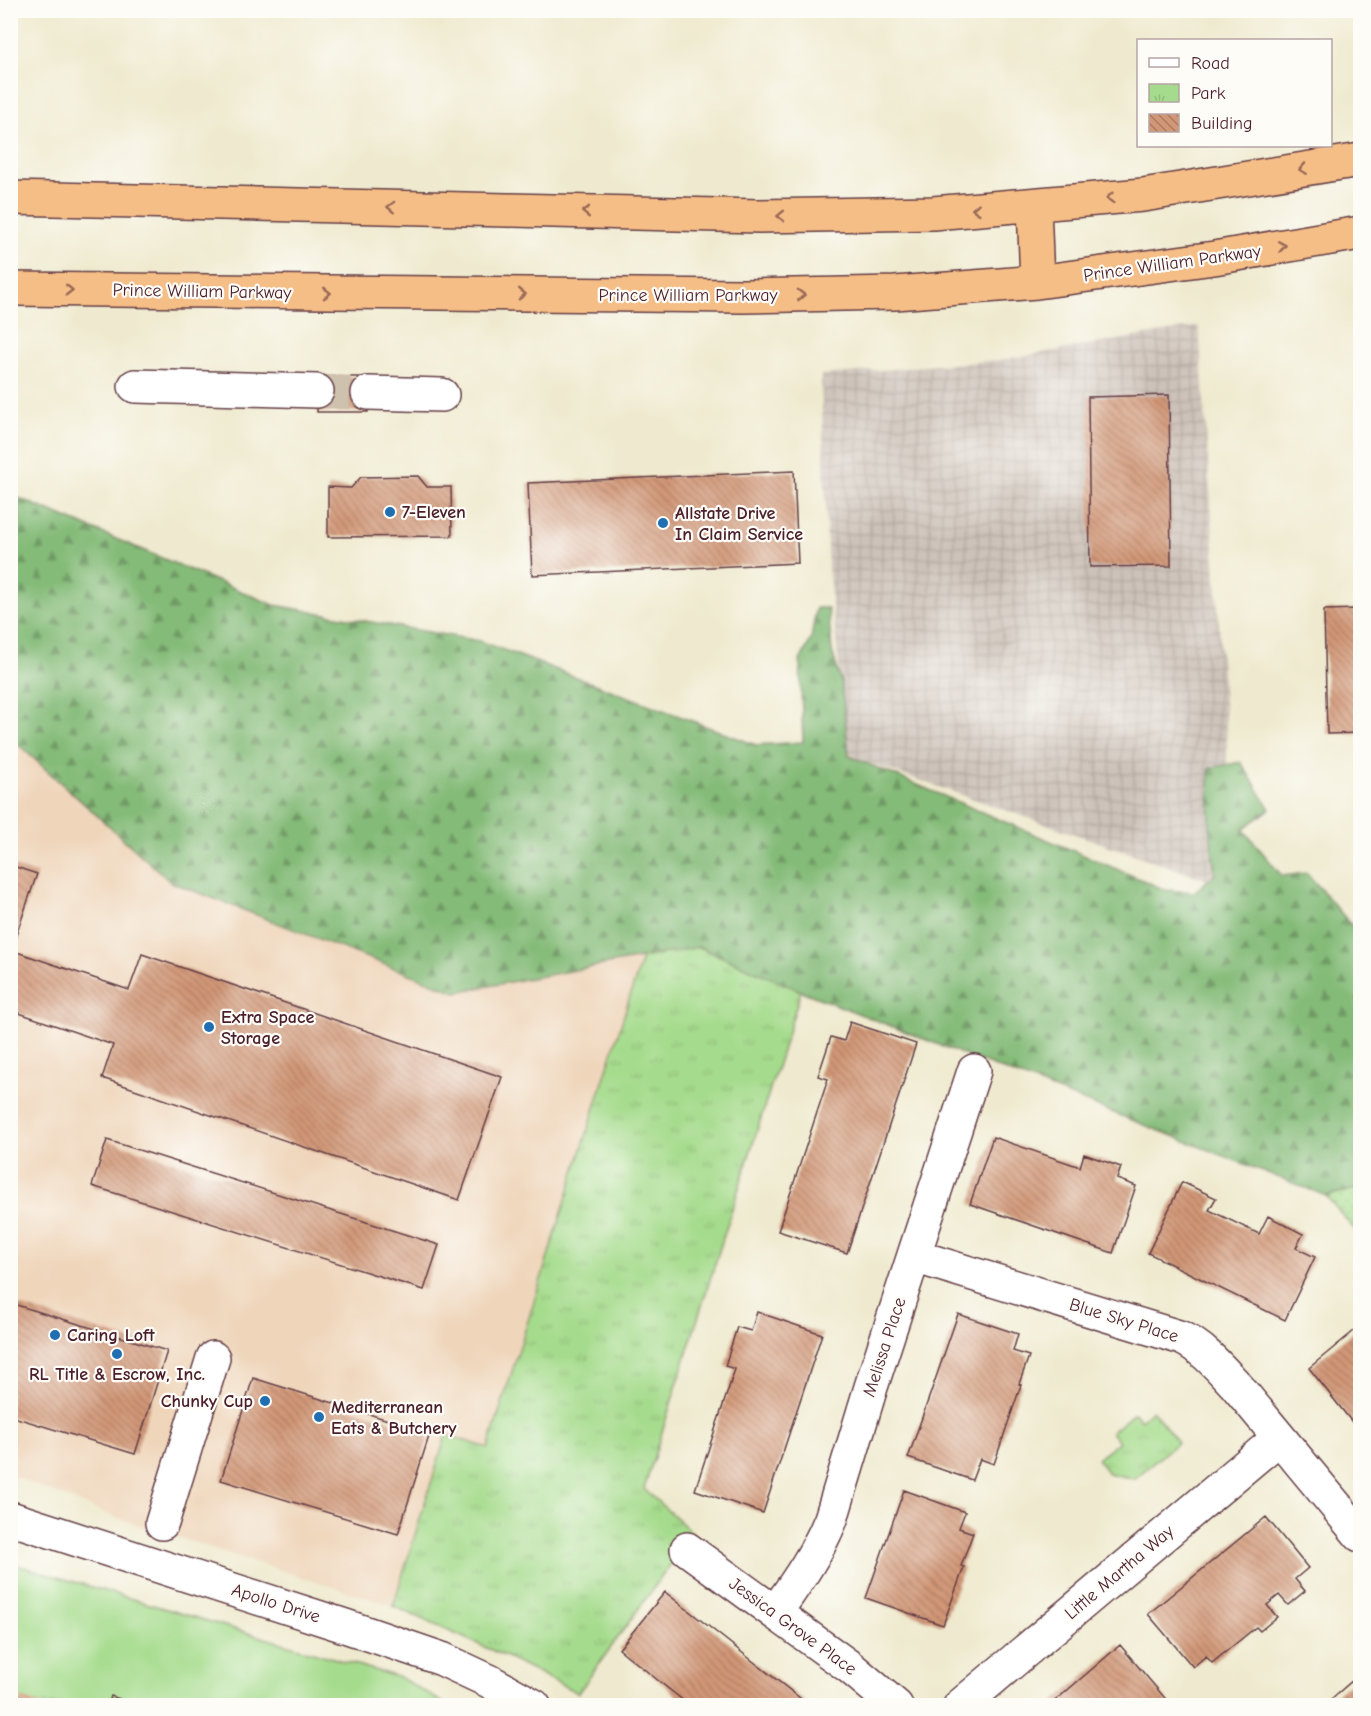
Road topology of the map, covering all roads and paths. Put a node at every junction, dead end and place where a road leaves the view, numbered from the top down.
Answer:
1 (1360, 160) edge
2 (10, 198) edge
3 (1034, 205) junction
4 (1360, 233) edge
5 (1037, 282) junction
6 (10, 289) edge
7 (135, 386) dead end
8 (317, 391) tunnel mouth
9 (368, 393) tunnel mouth
10 (442, 395) dead end
11 (974, 1071) dead end
12 (914, 1256) junction
13 (213, 1358) dead end
14 (1279, 1438) junction
15 (10, 1518) edge
16 (162, 1523) dead end
17 (1360, 1535) edge
18 (687, 1549) dead end
19 (774, 1613) junction
20 (534, 1706) edge
21 (896, 1706) edge
22 (960, 1706) edge

1 -> 3 highway
3 -> 2 highway
3 - 5 highway
5 -> 4 highway, Prince William Parkway
6 -> 5 highway, Prince William Parkway
7 - 8 street
9 - 10 street
11 - 12 street, Melissa Place
12 - 14 street, Blue Sky Place
12 - 19 street, Melissa Place
13 - 16 street
14 - 17 street, Blue Sky Place
14 - 22 street, Little Martha Way
15 - 20 street, Apollo Drive
18 - 19 street, Jessica Grove Place
19 - 21 street, Jessica Grove Place

